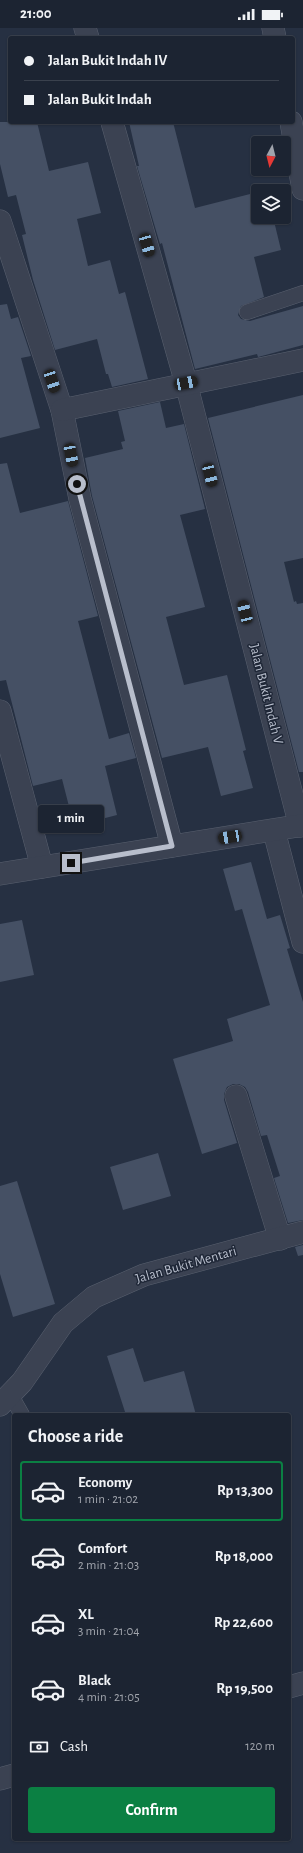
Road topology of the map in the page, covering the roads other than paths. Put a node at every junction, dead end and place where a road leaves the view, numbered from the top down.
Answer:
1 (113, 124) edge
2 (291, 124) edge
3 (303, 189) edge
4 (0, 221) edge
5 (303, 293) edge
6 (247, 312) dead end
7 (303, 360) edge
8 (186, 383) junction
9 (62, 410) junction
10 (0, 711) edge
11 (301, 826) edge
12 (274, 830) junction
13 (172, 846) junction
14 (42, 867) junction
15 (0, 874) edge
16 (303, 942) edge
17 (236, 1096) dead end
18 (303, 1232) edge
19 (280, 1239) junction
20 (5, 1399) edge
21 (20, 1413) edge
22 (303, 1683) edge
23 (291, 1686) edge
24 (12, 1776) edge
25 (0, 1779) edge

1 - 8 street, Jalan Bukit Indah V
2 - 3 street
4 - 9 street
5 - 6 lane
7 - 8 street
8 - 9 street
8 - 11 street, Jalan Bukit Indah V
9 - 13 street
10 - 14 street
11 - 12 street
12 - 13 street
12 - 16 street
13 - 14 street
14 - 15 street
17 - 19 street
18 - 19 street, Jalan Bukit Mentari
19 - 20 street, Jalan Bukit Mentari
20 - 21 lane
22 - 23 street
24 - 25 street

